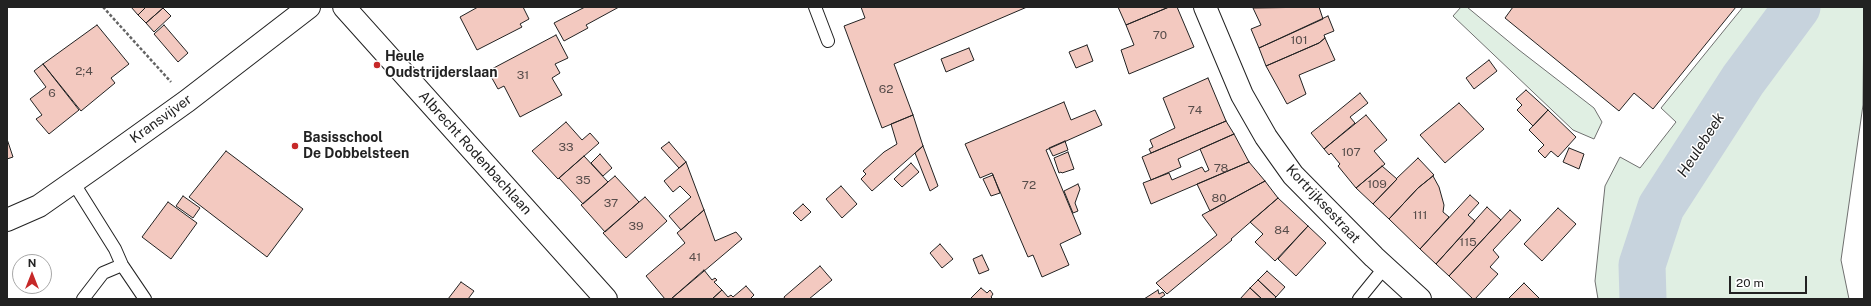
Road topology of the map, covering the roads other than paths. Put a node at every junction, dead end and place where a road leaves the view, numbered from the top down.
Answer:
1 (309, 7) edge
2 (344, 7) edge
3 (815, 7) edge
4 (1205, 7) edge
5 (828, 41) dead end
6 (73, 182) junction
7 (7, 220) edge
8 (122, 265) junction
9 (1385, 267) junction
10 (83, 299) edge
11 (145, 299) edge
12 (606, 299) edge
13 (1359, 299) edge
14 (1420, 299) edge

1 - 6 street, Kransvijver
2 - 12 street, Albrecht Rodenbachlaan
3 - 5 lane
4 - 9 street, Kortrijksestraat
6 - 7 street, Kransvijver
6 - 8 lane
8 - 10 lane
8 - 11 lane
9 - 13 lane
9 - 14 street, Kortrijksestraat

